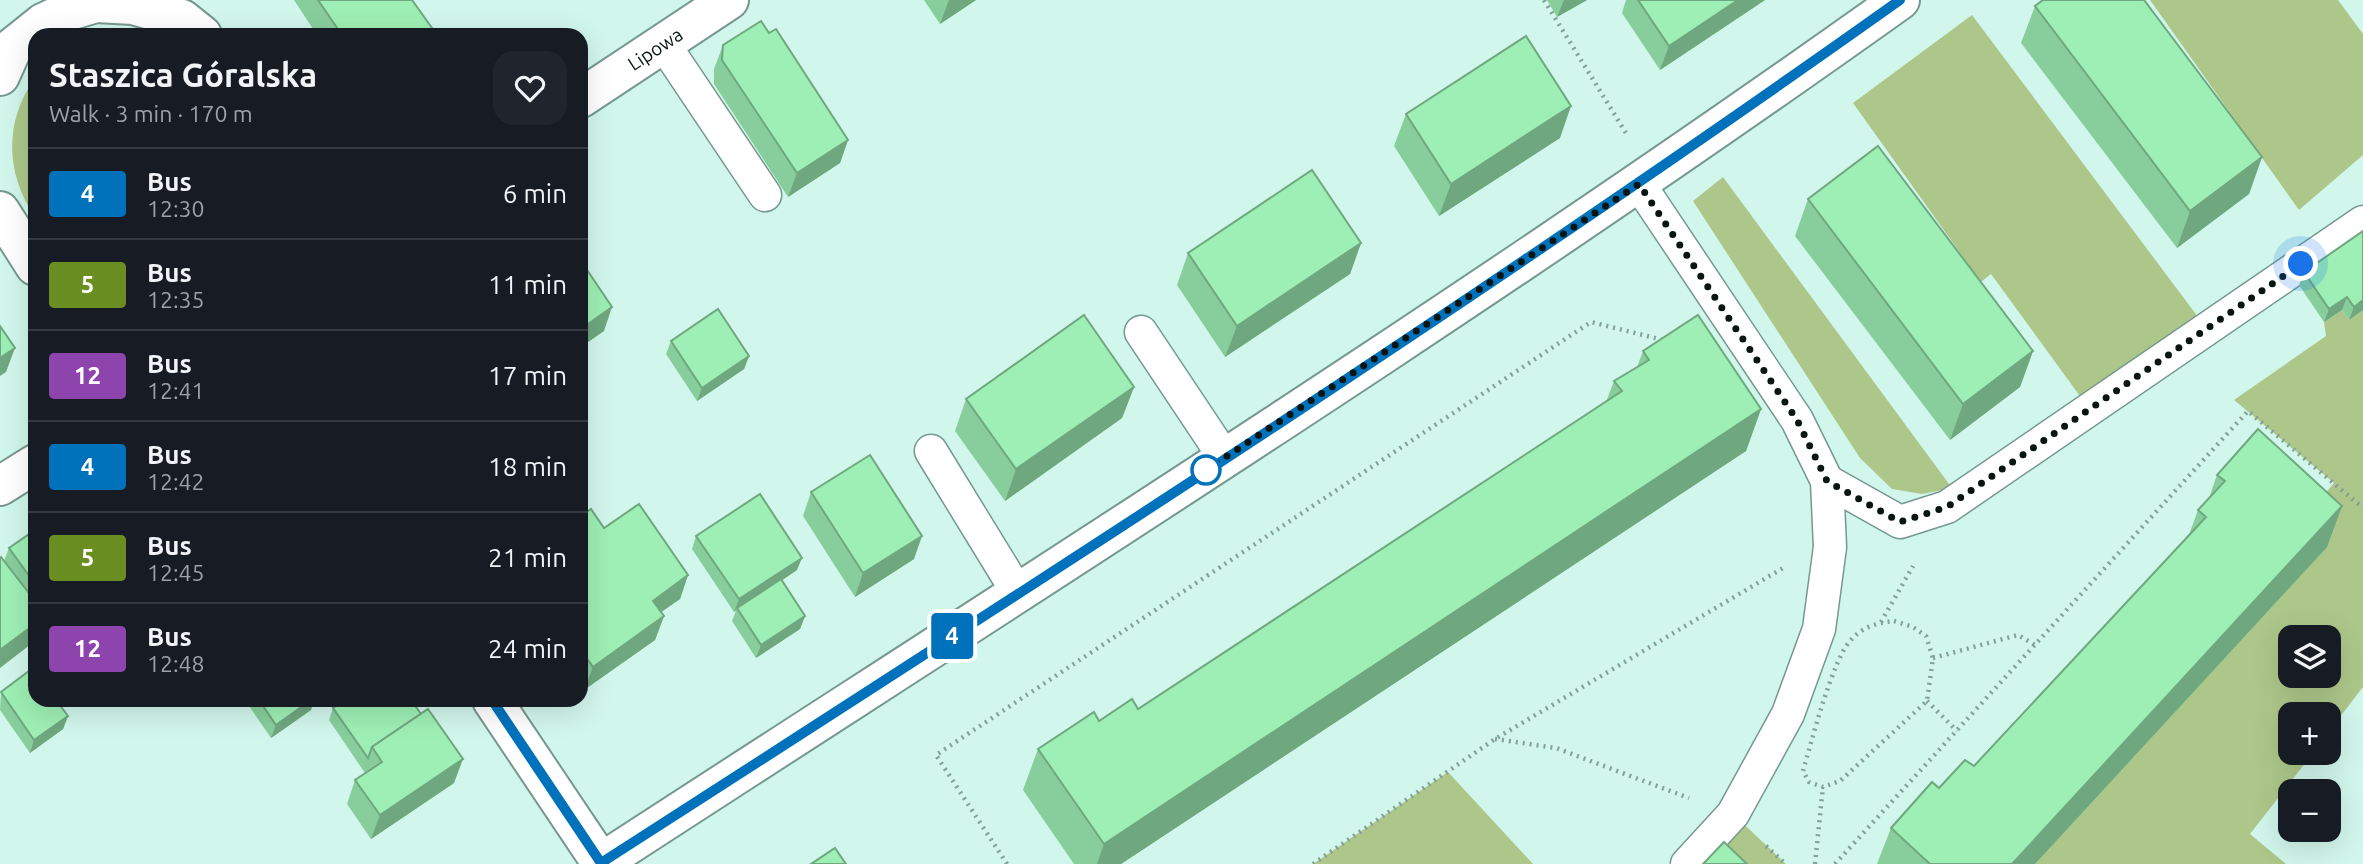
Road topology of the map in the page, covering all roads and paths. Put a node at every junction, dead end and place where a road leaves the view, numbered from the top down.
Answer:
1 (729, 0) edge
2 (1544, 0) edge
3 (1900, 0) edge
4 (34, 12) edge
5 (193, 28) edge
6 (663, 43) junction
7 (0, 76) edge
8 (588, 92) edge
9 (1628, 137) dead end
10 (1639, 184) junction
11 (765, 195) dead end
12 (0, 211) edge
13 (2363, 222) edge
14 (28, 256) edge
15 (1140, 332) dead end
16 (1669, 342) edge
17 (931, 451) dead end
18 (1225, 458) junction
19 (28, 468) edge
20 (1827, 481) junction
21 (0, 486) edge
22 (2363, 508) edge
23 (1830, 540) junction
24 (1018, 593) junction
25 (2035, 645) junction
26 (1933, 658) junction
27 (1927, 702) junction
28 (497, 707) edge
29 (1957, 731) junction
30 (1495, 739) junction
31 (1823, 787) junction
32 (1733, 814) junction
33 (601, 864) edge
34 (1007, 864) edge
35 (1312, 864) edge
36 (1687, 864) edge
37 (1815, 864) edge
38 (1835, 864) edge

1 - 6 street, Lipowa
2 - 9 path
3 - 10 street
4 - 5 street
4 - 7 street
6 - 8 street, Lipowa
6 - 11 lane
10 - 18 street
10 - 20 lane
12 - 14 street
13 - 20 lane
15 - 18 lane
16 - 34 path
17 - 24 lane
18 - 24 street
19 - 21 street
20 - 23 lane
22 - 25 path
23 - 30 path
23 - 32 lane
24 - 33 street
25 - 26 path
25 - 29 path
26 - 27 path
26 - 31 path
27 - 29 path
27 - 31 path
28 - 33 street
29 - 38 path
30 - 32 path
30 - 35 path
31 - 37 path
32 - 36 lane

